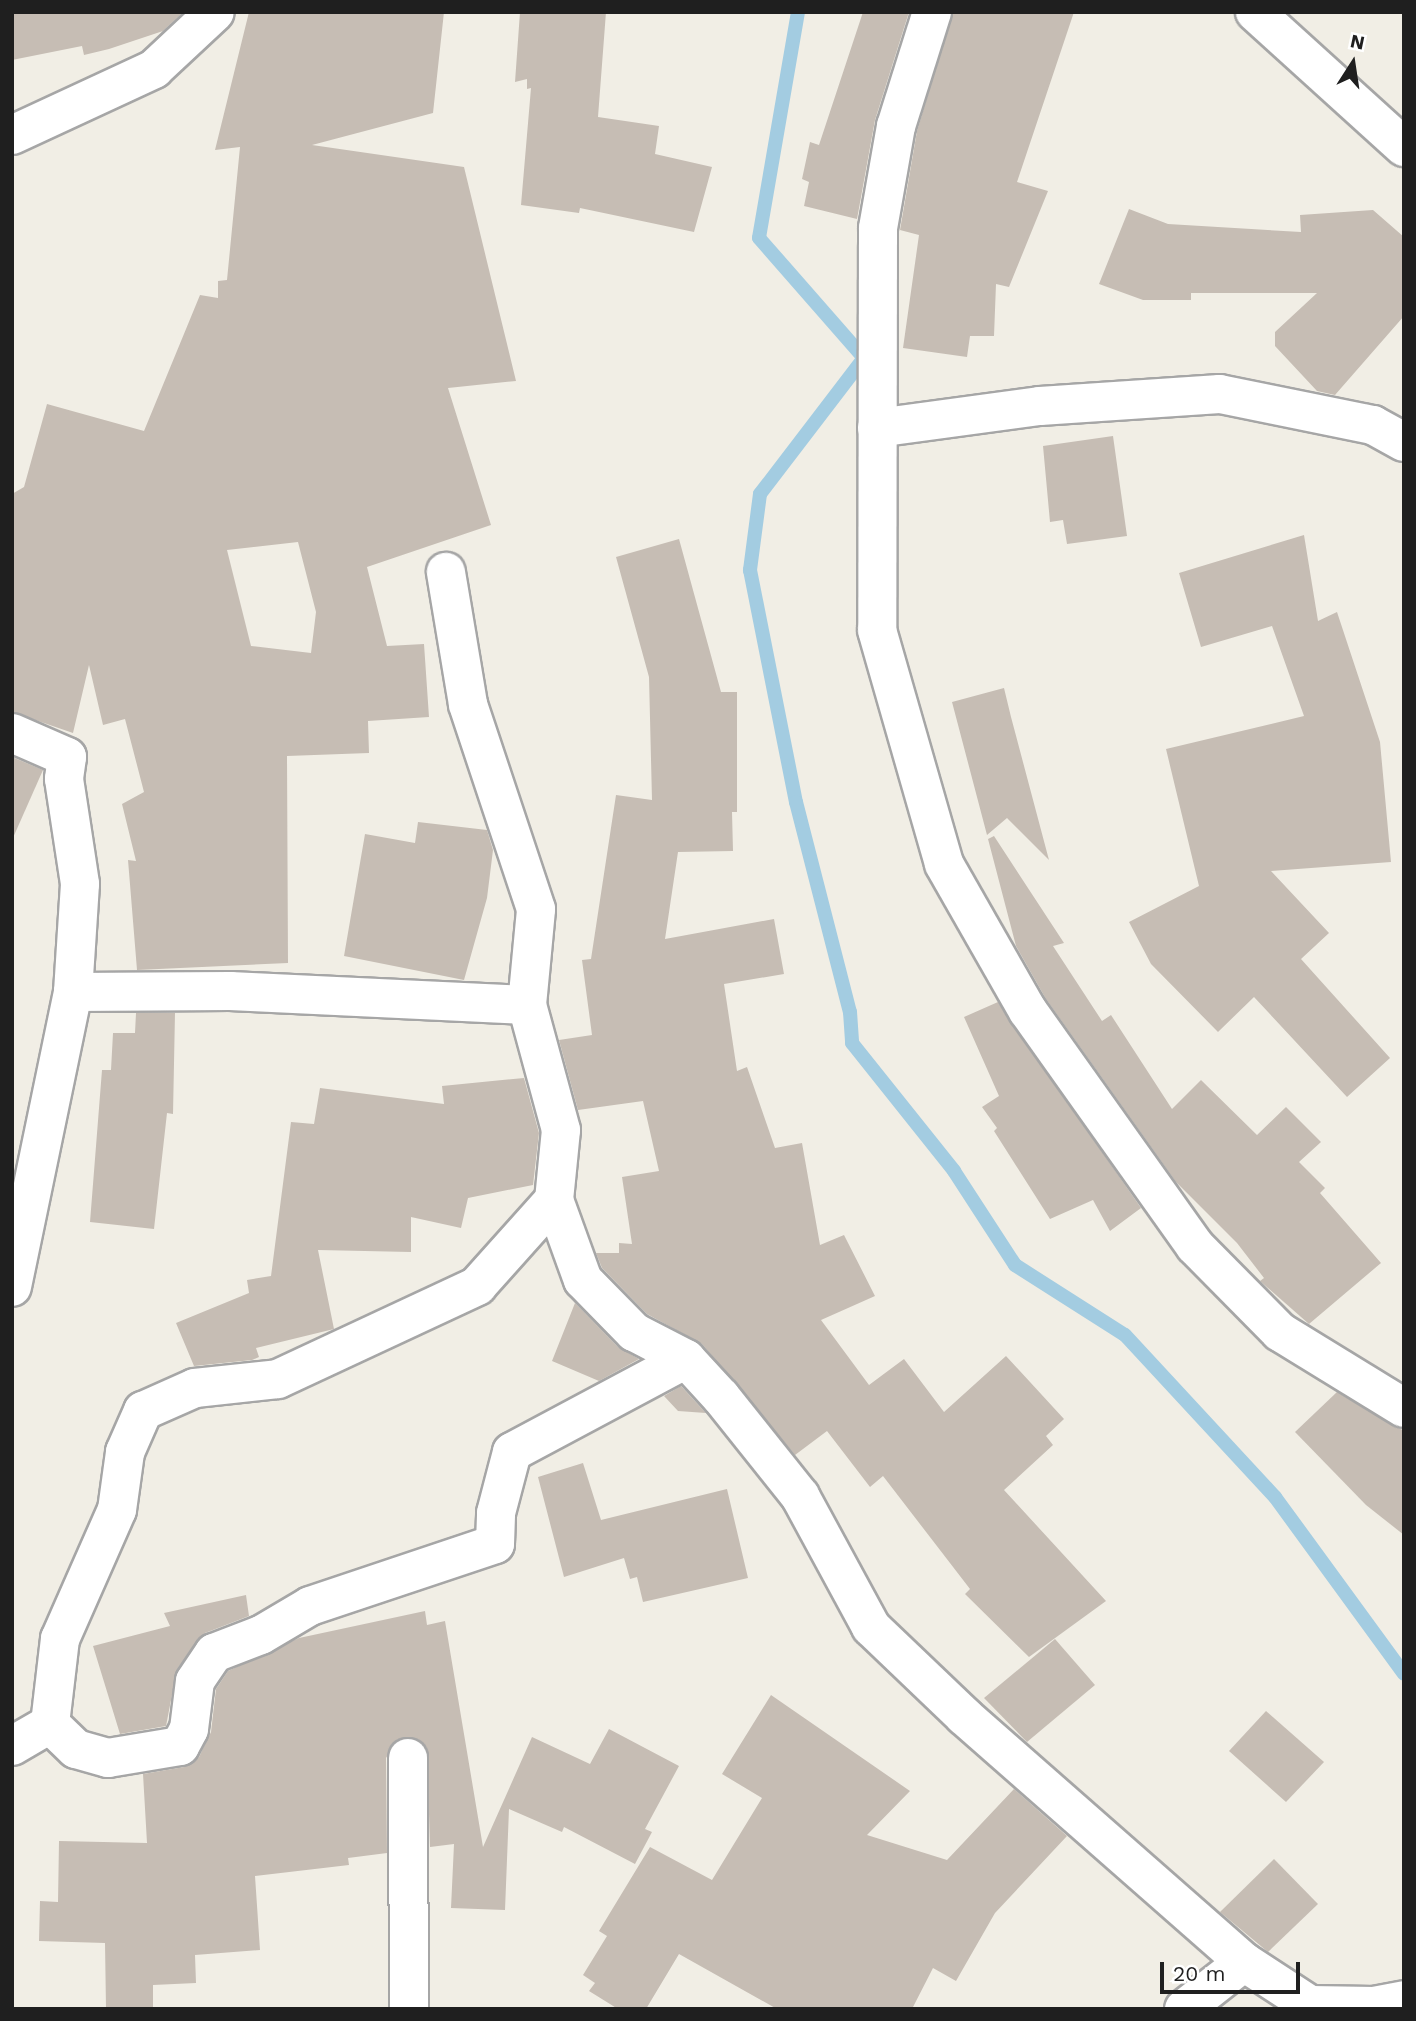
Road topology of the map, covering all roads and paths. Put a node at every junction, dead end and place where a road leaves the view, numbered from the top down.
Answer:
1 (215, 12) edge
2 (933, 12) edge
3 (1255, 12) edge
4 (12, 135) edge
5 (1404, 146) edge
6 (877, 428) junction
7 (1404, 442) edge
8 (446, 572) dead end
9 (12, 733) edge
10 (74, 992) junction
11 (527, 1004) junction
12 (554, 1200) junction
13 (12, 1287) edge
14 (687, 1359) junction
15 (1404, 1408) edge
16 (50, 1724) junction
17 (12, 1746) edge
18 (408, 1758) dead end
19 (1244, 1962) junction
20 (1404, 2000) edge
21 (409, 2009) edge
22 (1184, 2009) edge

1 - 4 street
2 - 6 street
3 - 5 street
6 - 7 street
6 - 15 street
8 - 11 street
9 - 10 street
10 - 11 street
10 - 13 street
11 - 12 street
12 - 14 street
12 - 16 street
14 - 16 street
14 - 19 street
16 - 17 street
18 - 21 street
19 - 20 street
19 - 22 street

